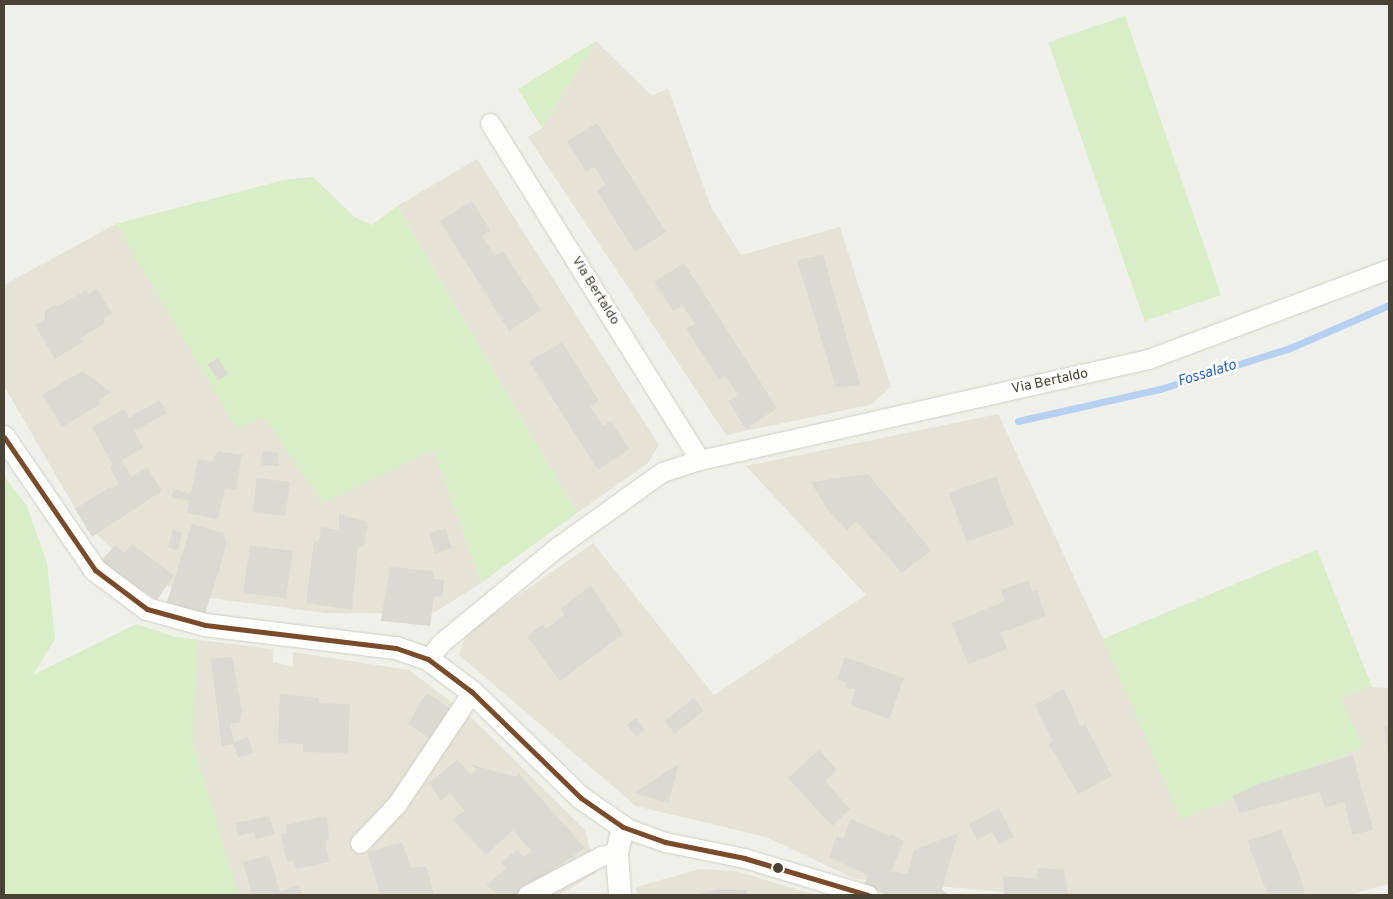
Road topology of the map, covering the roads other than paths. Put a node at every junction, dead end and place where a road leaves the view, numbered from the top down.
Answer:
1 (490, 123) dead end
2 (1389, 268) edge
3 (4, 437) edge
4 (700, 460) junction
5 (435, 651) junction
6 (472, 692) junction
7 (622, 827) junction
8 (360, 843) dead end
9 (617, 853) junction
10 (527, 895) edge
11 (620, 895) edge
12 (868, 895) edge

1 - 4 street, Via Bertaldo
2 - 4 street, Via Bertaldo
3 - 5 street
4 - 5 street, Via Bertaldo
5 - 6 street
6 - 7 street
6 - 8 street
7 - 9 street
7 - 12 street
9 - 10 street
9 - 11 street

